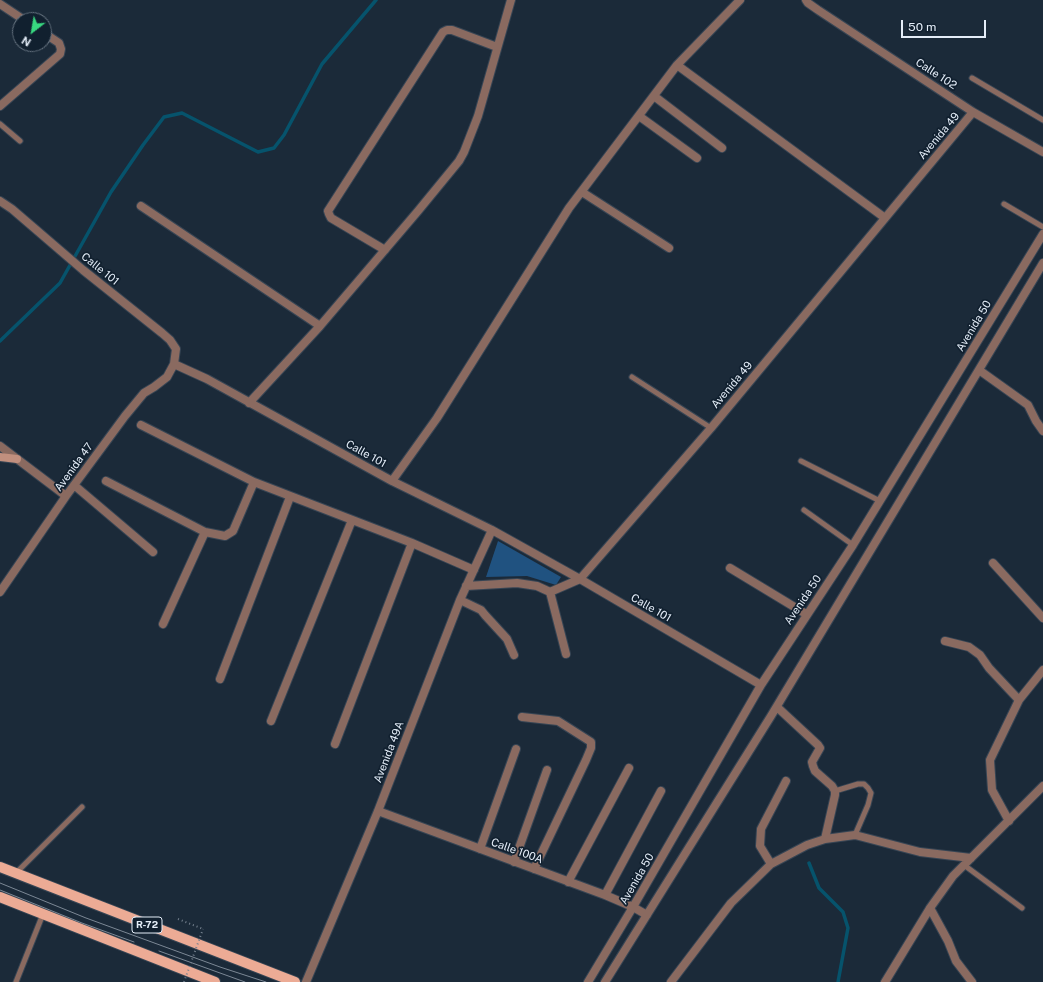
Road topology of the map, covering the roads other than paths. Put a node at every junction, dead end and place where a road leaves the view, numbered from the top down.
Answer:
1 (511, 0) edge
2 (740, 0) edge
3 (806, 0) edge
4 (0, 4) edge
5 (12, 12) edge
6 (52, 38) edge
7 (497, 47) junction
8 (678, 65) junction
9 (972, 78) dead end
10 (654, 96) junction
11 (0, 106) edge
12 (974, 112) junction
13 (639, 116) junction
14 (1043, 120) edge
15 (0, 124) edge
16 (20, 141) dead end
17 (722, 148) dead end
18 (1043, 152) edge
19 (697, 158) dead end
20 (582, 192) junction
21 (0, 201) edge
22 (1004, 204) dead end
23 (140, 206) dead end
24 (885, 218) junction
25 (1043, 227) edge
26 (1043, 234) edge
27 (669, 248) dead end
28 (385, 250) junction
29 (1043, 263) edge
30 (320, 326) junction
31 (174, 364) junction
32 (979, 370) junction
33 (632, 377) dead end
34 (249, 403) junction
35 (141, 425) dead end
36 (711, 428) junction
37 (1043, 431) edge
38 (0, 446) edge
39 (0, 457) edge
40 (17, 459) junction
41 (801, 461) dead end
42 (106, 481) dead end
43 (392, 481) junction
44 (254, 482) junction
45 (74, 485) junction
46 (66, 496) junction
47 (290, 497) junction
48 (880, 501) junction
49 (804, 510) dead end
50 (352, 520) junction
51 (492, 530) junction
52 (205, 532) junction
53 (412, 543) junction
54 (853, 545) junction
55 (153, 552) dead end
56 (993, 564) dead end
57 (730, 568) dead end
58 (474, 570) junction
59 (580, 579) junction
60 (466, 586) junction
61 (0, 592) edge
62 (550, 592) junction
63 (460, 600) junction
64 (806, 614) junction
65 (1043, 618) edge
66 (163, 624) dead end
67 (945, 641) dead end
68 (566, 654) dead end
69 (514, 655) dead end
70 (1043, 670) edge
71 (220, 679) dead end
72 (761, 684) junction
73 (1019, 700) junction
74 (777, 707) junction
75 (522, 717) dead end
76 (271, 721) dead end
77 (335, 744) dead end
78 (516, 749) dead end
79 (629, 768) dead end
80 (547, 770) dead end
81 (786, 781) dead end
82 (1043, 786) edge
83 (661, 791) dead end
84 (835, 791) junction
85 (82, 808) dead end
86 (378, 811) junction
87 (1009, 821) junction
88 (855, 835) junction
89 (825, 839) junction
90 (480, 850) junction
91 (971, 858) junction
92 (514, 862) junction
93 (771, 864) junction
94 (964, 865) junction
95 (0, 867) edge
96 (534, 869) junction
97 (16, 873) junction
98 (568, 882) junction
99 (605, 895) junction
100 (0, 897) edge
101 (634, 907) junction
102 (930, 908) junction
103 (1022, 908) dead end
104 (43, 914) junction
105 (647, 915) junction
106 (16, 982) edge
107 (215, 982) edge
108 (295, 982) edge
109 (306, 982) edge
110 (588, 982) edge
111 (605, 982) edge
112 (671, 982) edge
113 (886, 982) edge
114 (972, 982) edge

1 - 7 street
2 - 8 street
3 - 12 street, Calle 102
4 - 5 street
6 - 11 street
7 - 28 street
7 - 28 street
8 - 10 street
8 - 24 street
9 - 14 lane
10 - 13 street
10 - 17 street
12 - 18 street, Calle 102
12 - 24 street, Avenida 49
13 - 19 street
13 - 20 street
15 - 16 lane
20 - 27 street
20 - 43 street
21 - 31 street, Calle 101
22 - 25 lane
23 - 30 street
24 - 36 street, Avenida 49
26 - 48 street, Avenida 50
28 - 30 street
29 - 32 street
30 - 34 street
31 - 34 street, Calle 101
31 - 45 street, Avenida 47
32 - 37 street
32 - 74 street
33 - 36 lane
34 - 43 street, Calle 101
35 - 44 street
36 - 59 street, Avenida 49
38 - 40 street
39 - 40 street
40 - 46 street
41 - 48 lane
42 - 52 street
43 - 51 street, Calle 101
44 - 47 street
44 - 52 street
45 - 46 street, Avenida 47
45 - 55 street
46 - 61 street, Avenida 47
47 - 50 street
47 - 71 street
48 - 54 street, Avenida 50
49 - 54 lane
50 - 53 street
50 - 76 street
51 - 58 street, Avenida 49A
51 - 59 street, Calle 101
52 - 66 street
53 - 58 street
53 - 77 street
54 - 64 street, Avenida 50
56 - 65 street
57 - 64 street
58 - 60 street, Avenida 49A
59 - 62 street, Avenida 49
59 - 72 street, Calle 101
60 - 62 street
60 - 63 street, Avenida 49A
62 - 68 street
63 - 69 street
63 - 86 street, Avenida 49A
64 - 72 street, Avenida 50
67 - 73 street
70 - 73 street
72 - 101 street, Avenida 50
73 - 87 street
74 - 84 street
74 - 105 street
75 - 96 street
78 - 90 street
79 - 98 street
80 - 92 street
81 - 93 street
82 - 87 street
83 - 99 street
84 - 88 lane
84 - 89 street
85 - 97 lane
86 - 90 street, Calle 100A
86 - 109 street, Avenida 49A
87 - 91 street
88 - 89 street
88 - 91 street
89 - 93 street
90 - 92 street, Calle 100A
91 - 94 street
92 - 96 street, Calle 100A
93 - 112 street
94 - 102 street
94 - 103 lane
95 - 97 main road, R-72
96 - 98 street, Calle 100A
97 - 108 main road, R-72
98 - 99 street, Calle 100A
99 - 101 street, Calle 100A
100 - 104 main road, R-72
101 - 105 street, Calle 100A
101 - 110 street, Avenida 50
102 - 113 street
102 - 114 street
104 - 106 lane
104 - 107 main road, R-72
105 - 111 street

